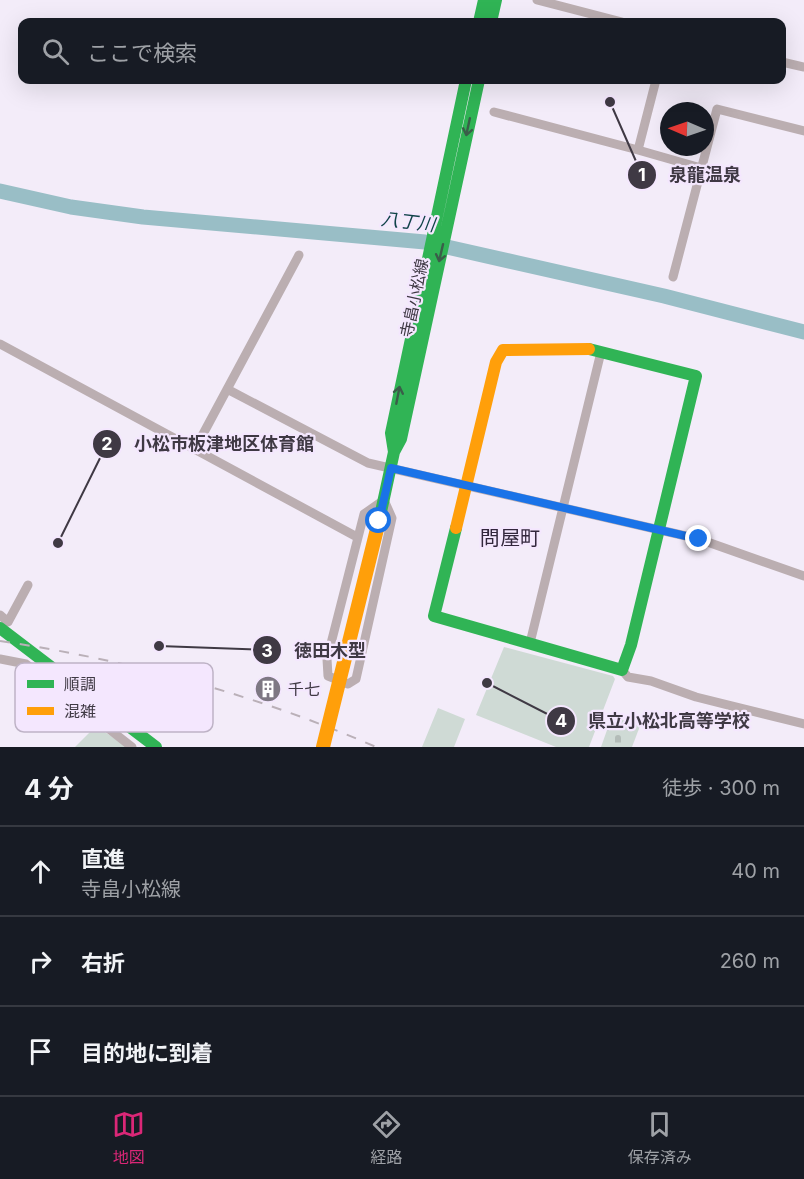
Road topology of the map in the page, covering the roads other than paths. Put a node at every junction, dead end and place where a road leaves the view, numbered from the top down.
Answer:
1 (484, 0) edge
2 (496, 0) edge
3 (537, 0) edge
4 (480, 18) edge
5 (492, 18) edge
6 (607, 18) edge
7 (786, 63) edge
8 (804, 67) edge
9 (465, 84) edge
10 (478, 84) edge
11 (655, 84) edge
12 (494, 112) dead end
13 (804, 131) edge
14 (638, 150) junction
15 (701, 168) junction
16 (452, 174) junction
17 (299, 255) dead end
18 (674, 277) dead end
19 (0, 344) edge
20 (601, 352) junction
21 (227, 389) junction
22 (195, 448) junction
23 (391, 468) junction
24 (465, 485) junction
25 (384, 500) junction
26 (564, 507) junction
27 (660, 531) junction
28 (357, 537) junction
29 (804, 576) edge
30 (28, 585) dead end
31 (0, 615) edge
32 (0, 628) edge
33 (530, 643) junction
34 (0, 659) edge
35 (21, 663) edge
36 (46, 663) edge
37 (622, 670) junction
38 (804, 724) edge
39 (113, 732) edge
40 (136, 732) edge
41 (132, 747) edge
42 (156, 747) edge
43 (323, 747) edge

1 - 4 main road
2 - 5 main road
3 - 6 street
7 - 8 street
9 - 16 main road, 寺畠小松線
10 -> 16 main road, 寺畠小松線
11 - 14 street
12 - 14 street
13 - 15 street
14 - 15 street
15 - 18 street
16 - 23 main road, 寺畠小松線
17 - 21 street
19 - 22 street
20 - 24 main road
20 - 26 street
20 - 27 main road
21 - 22 street
21 - 23 street
22 - 28 street
23 - 24 street
23 - 25 main road, 寺畠小松線
24 - 26 street
24 - 33 main road
25 - 28 street
25 - 28 street
25 - 43 main road, 寺畠小松線, bridge
26 - 27 street
26 - 33 street
27 - 29 street
27 - 37 main road
30 - 31 street
32 - 36 main road
33 - 37 main road
34 - 35 street
37 - 38 street
39 - 41 street
40 - 42 main road

